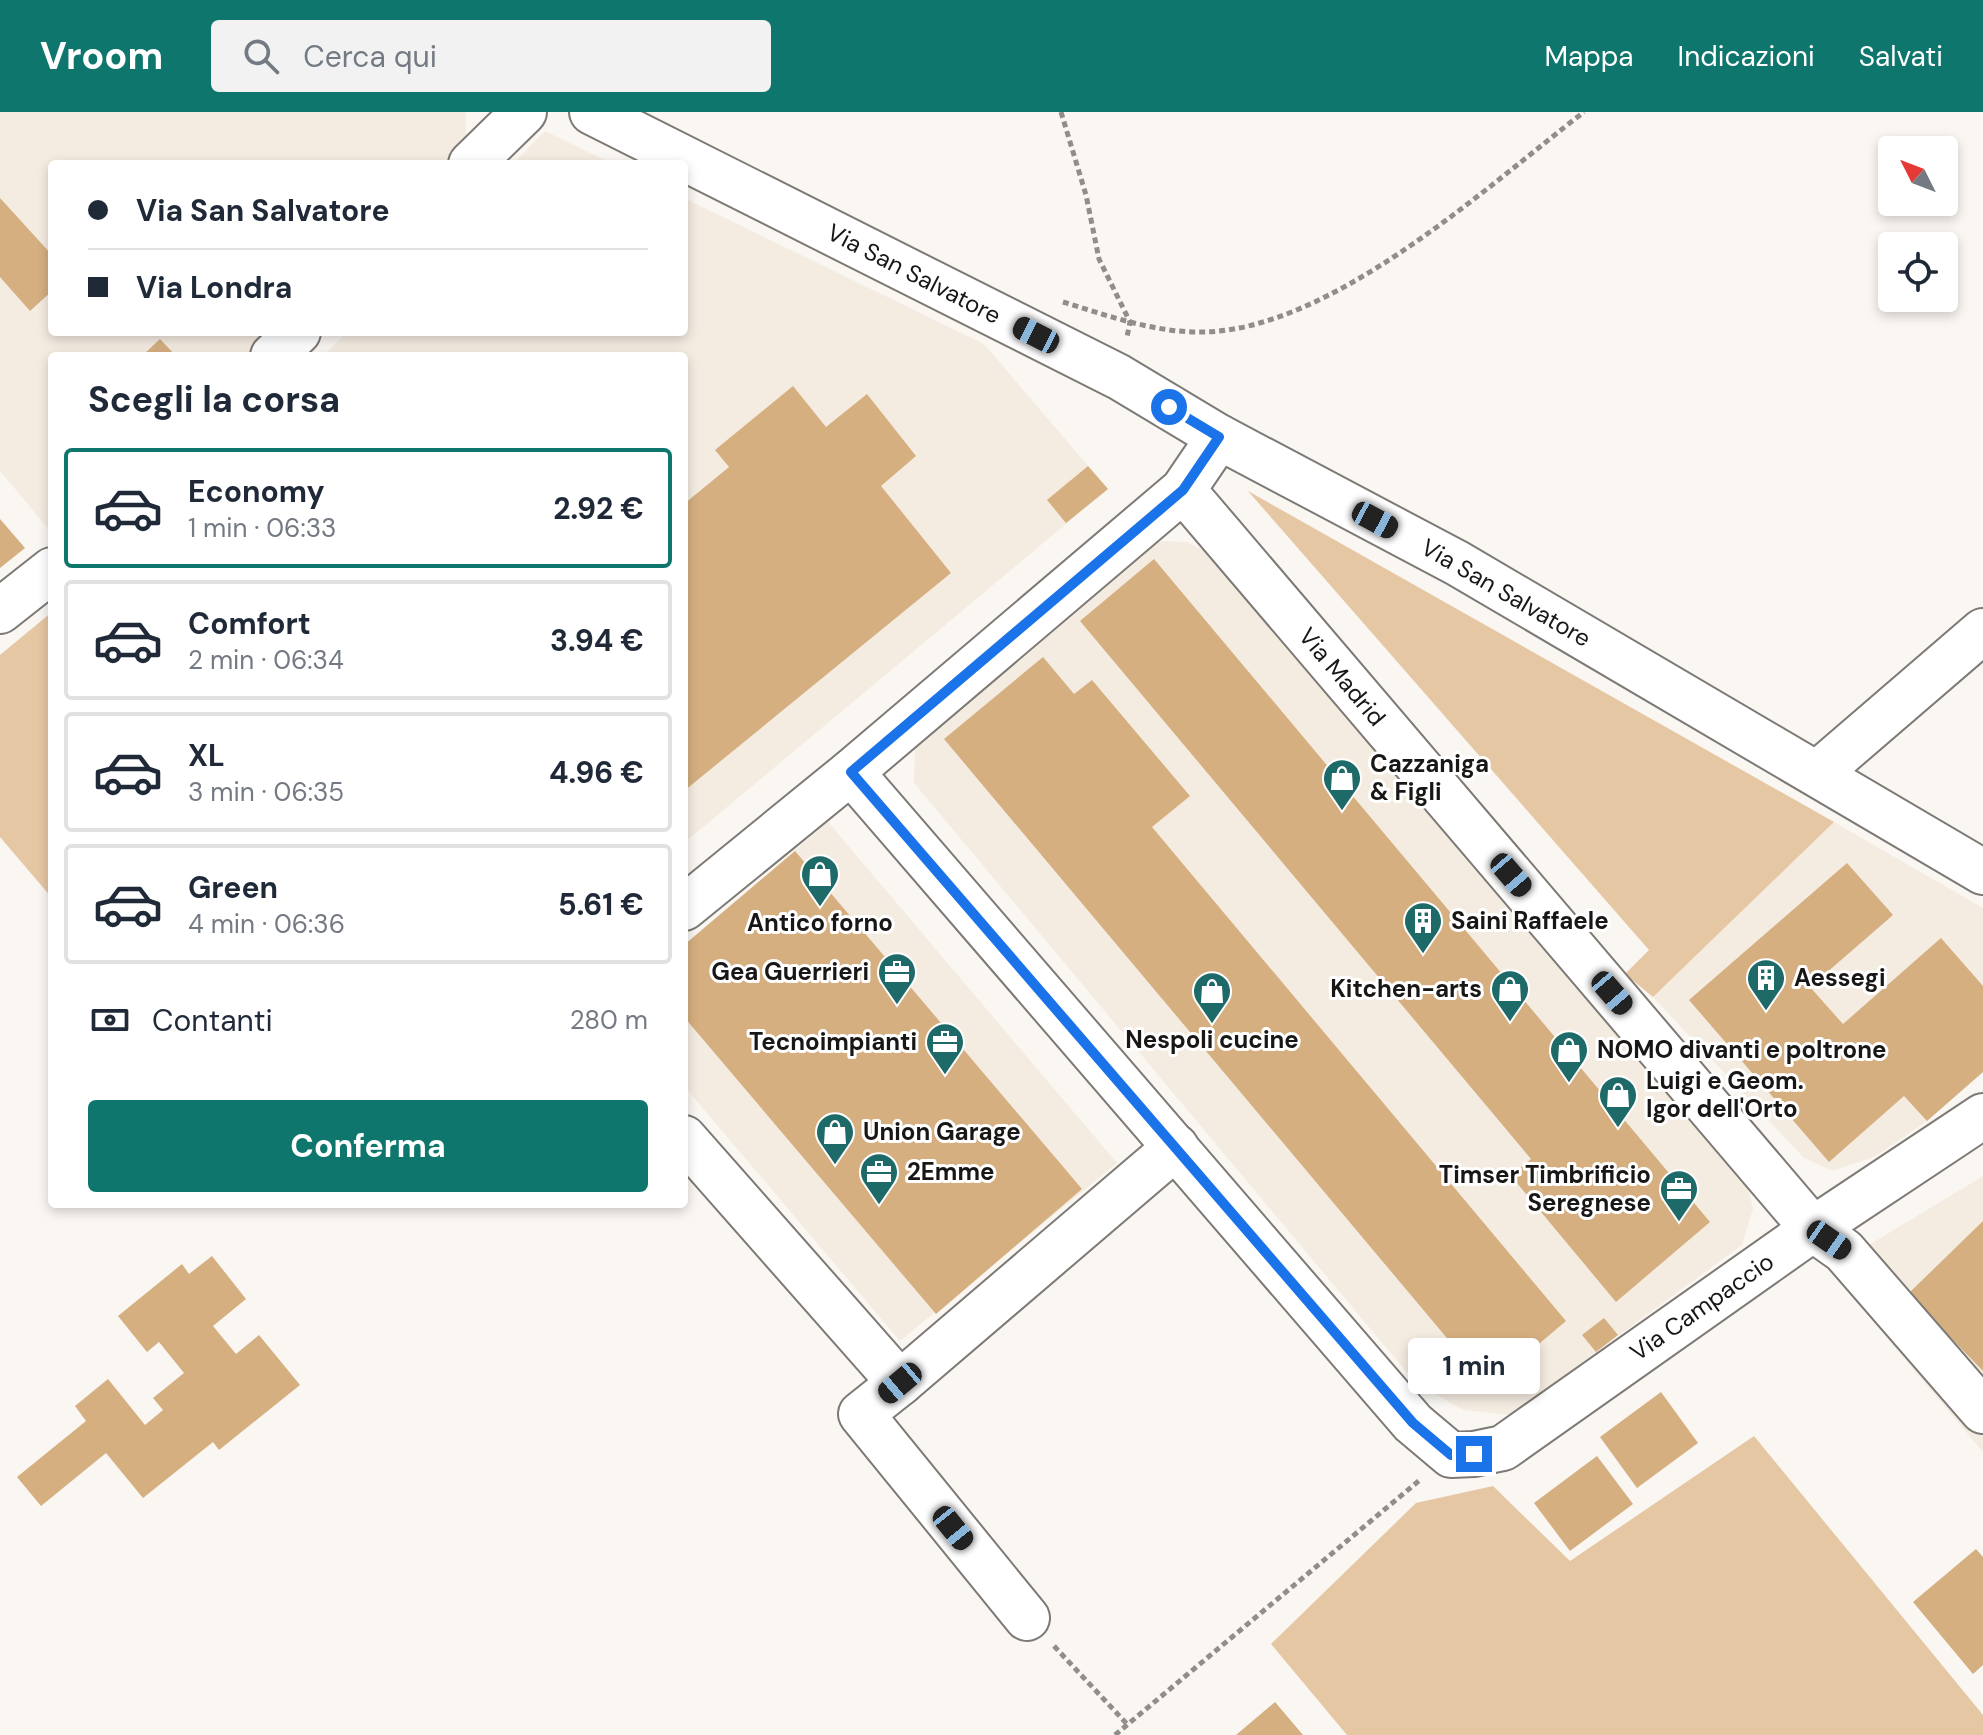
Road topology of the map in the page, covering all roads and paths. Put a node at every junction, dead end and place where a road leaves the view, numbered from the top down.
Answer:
1 (524, 112) edge
2 (592, 112) edge
3 (1061, 112) edge
4 (1584, 112) edge
5 (475, 160) edge
6 (687, 160) edge
7 (688, 160) edge
8 (294, 336) edge
9 (277, 352) edge
10 (1219, 437) junction
11 (1183, 490) junction
12 (48, 573) edge
13 (0, 611) edge
14 (1983, 631) edge
15 (851, 772) junction
16 (1818, 773) junction
17 (1983, 872) edge
18 (688, 905) edge
19 (1983, 1116) edge
20 (688, 1143) edge
21 (1176, 1147) junction
22 (1813, 1229) junction
23 (900, 1383) junction
24 (1983, 1411) edge
25 (1451, 1455) junction
26 (1027, 1618) joint
27 (1127, 1724) junction
28 (1115, 1735) edge

1 - 5 street
2 - 6 street, Via San Salvatore
3 - 4 path
7 - 10 street, Via San Salvatore
8 - 9 street
10 - 11 street
10 - 16 street, Via San Salvatore
11 - 15 street
11 - 22 street, Via Madrid
12 - 13 street
14 - 16 street
15 - 18 street
15 - 21 street
16 - 17 street, Via San Salvatore
19 - 22 street, Via Campaccio
20 - 23 street
21 - 23 street
21 - 25 street
22 - 24 street, Via Madrid
22 - 25 street, Via Campaccio
23 - 26 street
25 - 27 path
26 - 27 path
27 - 28 path

